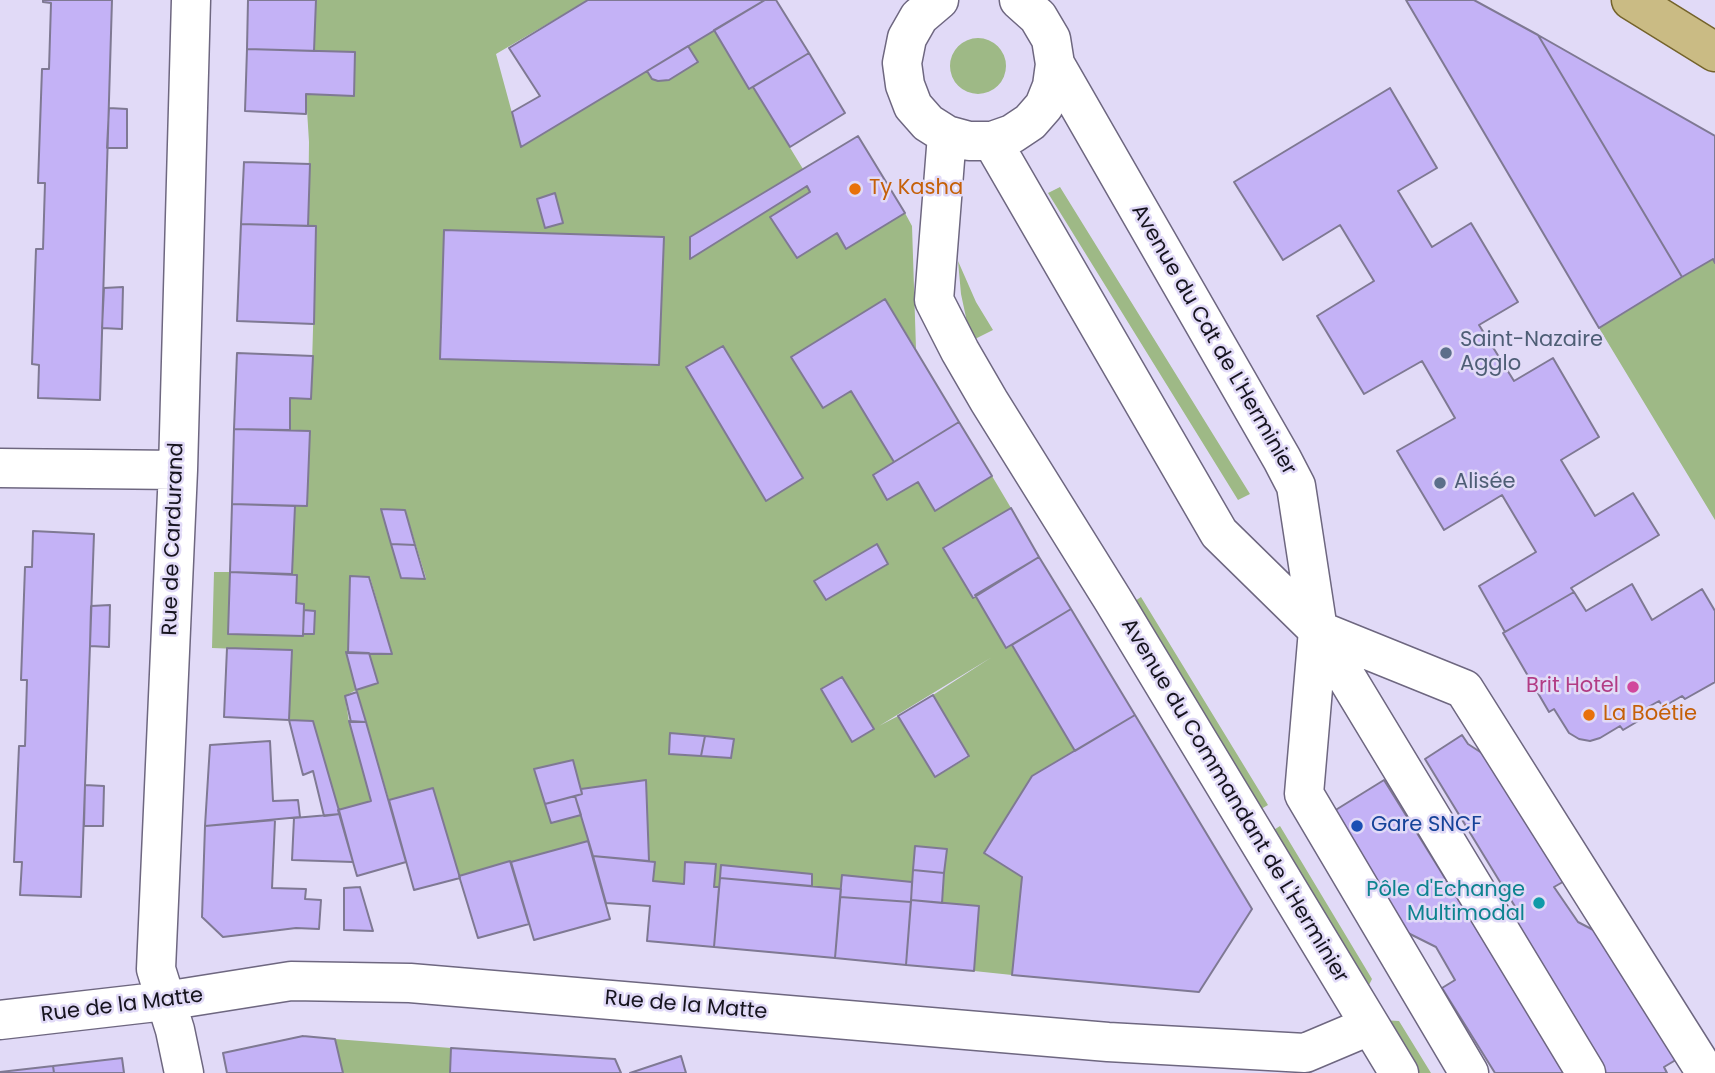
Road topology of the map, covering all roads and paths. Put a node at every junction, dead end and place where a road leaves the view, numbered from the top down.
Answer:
1 (191, 0) edge
2 (939, 0) edge
3 (1019, 0) edge
4 (1631, 0) edge
5 (1715, 52) edge
6 (1055, 64) junction
7 (947, 135) junction
8 (992, 141) junction
9 (0, 468) edge
10 (178, 470) junction
11 (1318, 631) junction
12 (165, 1001) junction
13 (0, 1020) edge
14 (1370, 1026) junction
15 (184, 1073) edge
16 (1398, 1073) edge
17 (1469, 1073) edge
18 (1586, 1073) edge
19 (1706, 1073) edge

1 - 10 street, Rue de Cardurand
2 - 7 street
3 - 6 street
4 - 5 main road
6 - 8 street
6 - 11 street, Avenue du Cdt de L'Herminier
7 - 8 street
7 - 14 street, Avenue du Commandant de L'Herminier
8 - 11 street
9 - 10 street
10 - 12 street, Rue de Cardurand
11 - 17 street
11 - 18 street
11 - 19 street
12 - 13 street, Rue de la Matte
12 - 14 street, Rue de la Matte
12 - 15 street, Rue de Cardurand
14 - 16 street, Avenue du Commandant de L'Herminier

